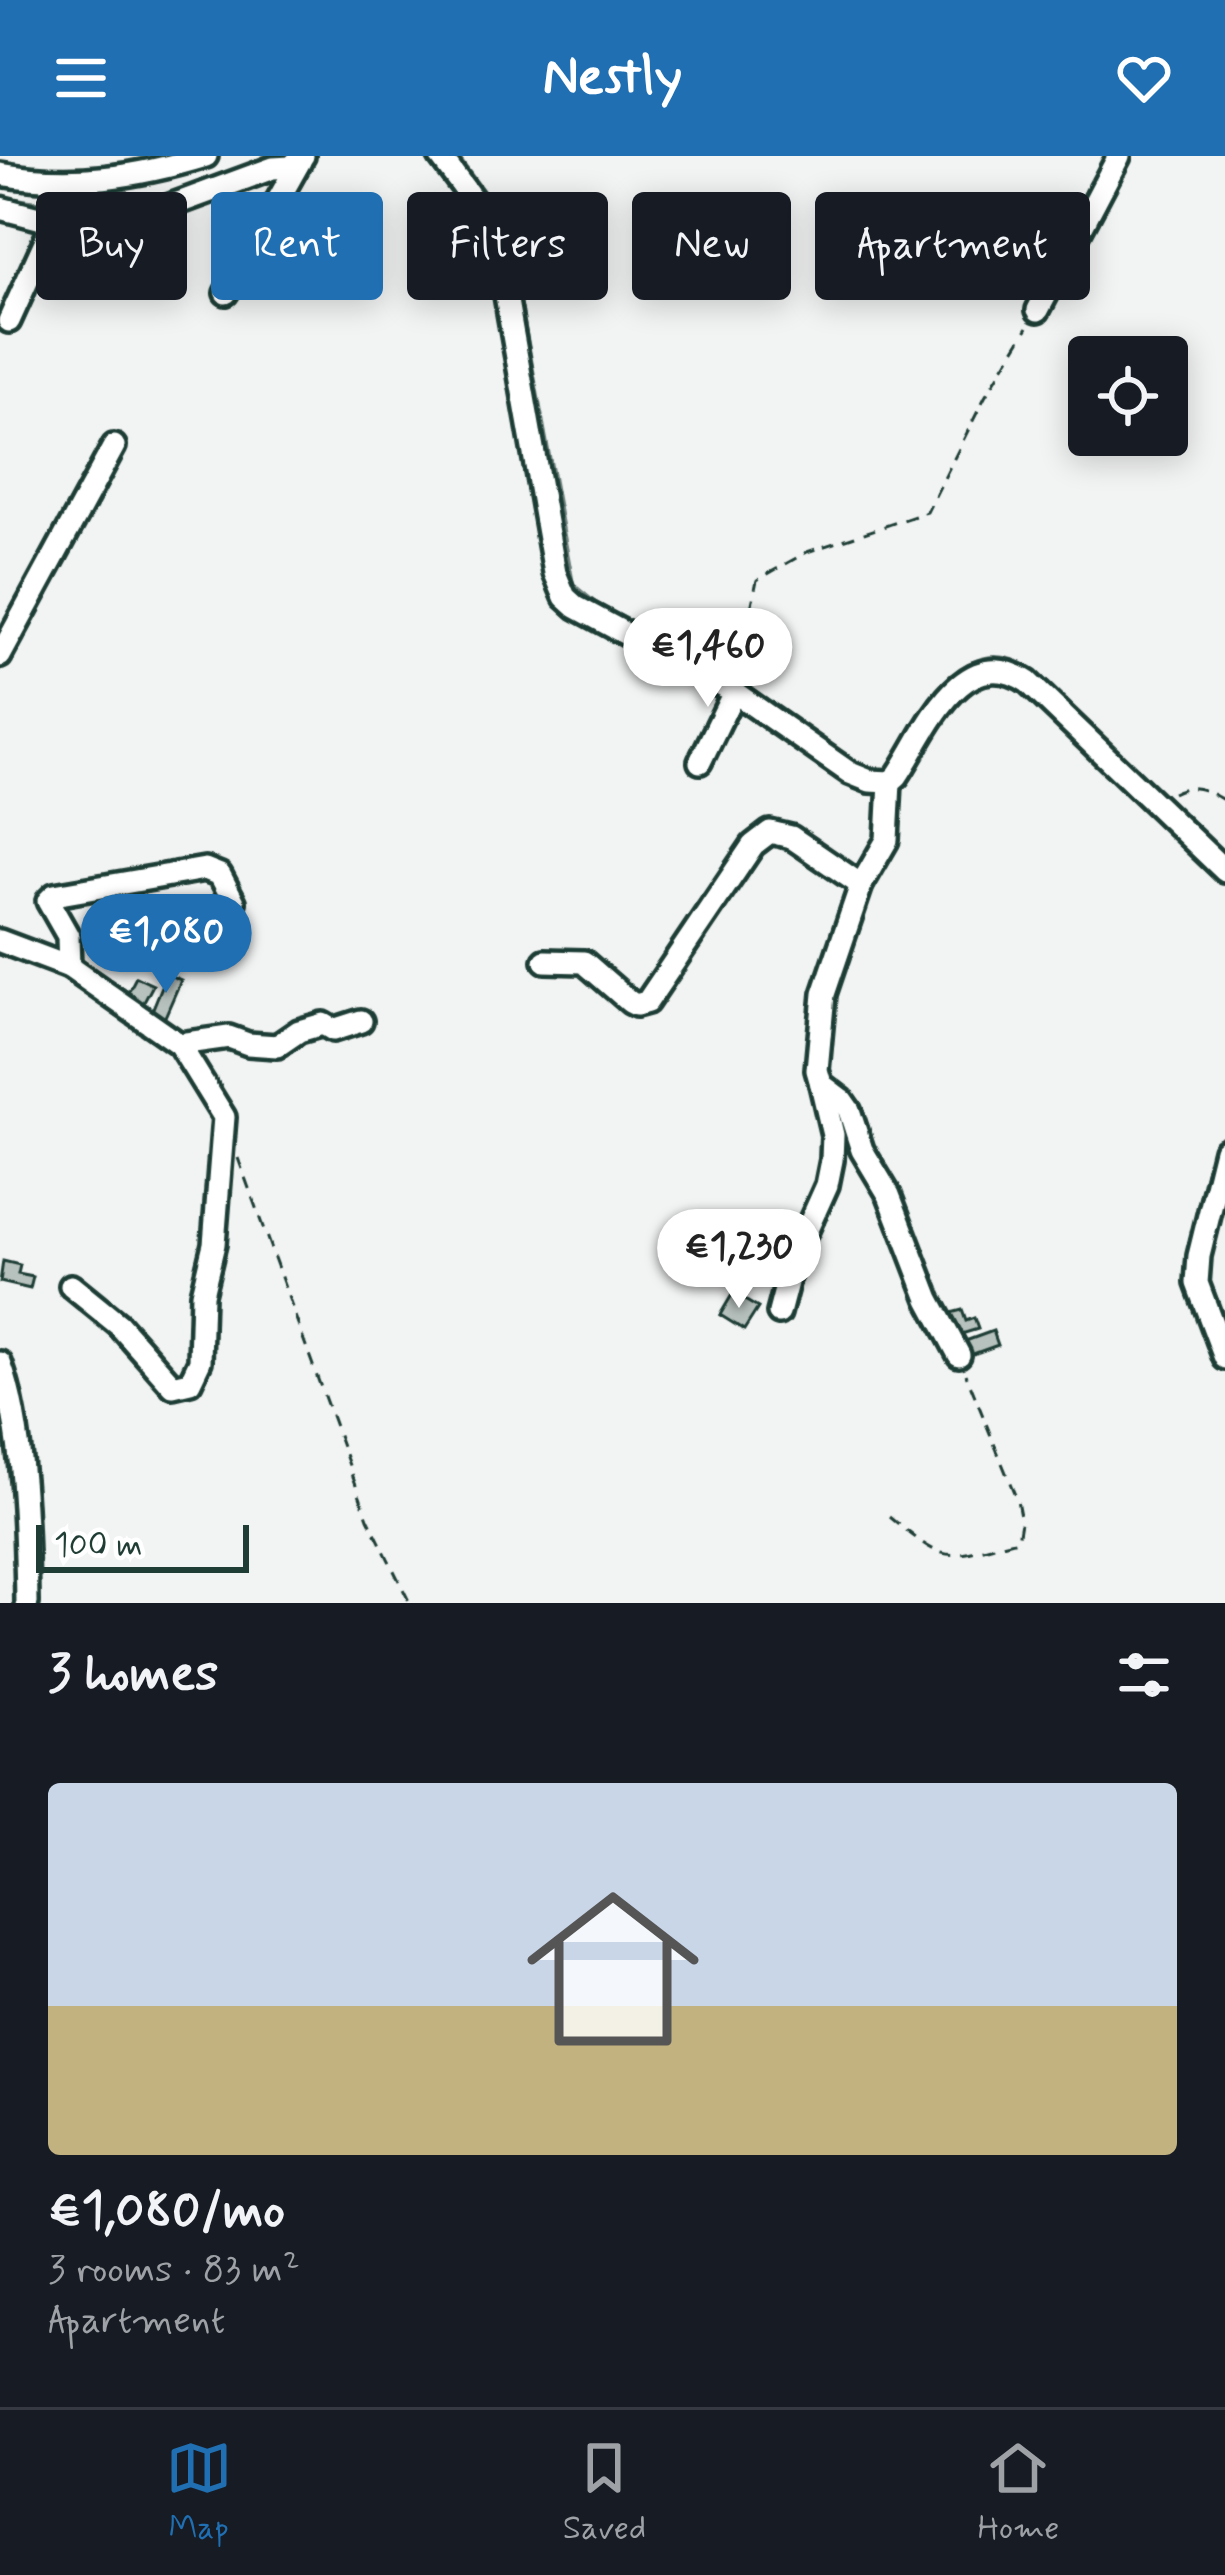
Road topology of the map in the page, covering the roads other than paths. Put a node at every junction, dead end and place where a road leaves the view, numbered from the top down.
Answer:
1 (206, 156) edge
2 (440, 156) edge
3 (1120, 156) edge
4 (302, 159) edge
5 (0, 174) edge
6 (283, 192) edge
7 (187, 200) edge
8 (0, 208) edge
9 (36, 217) edge
10 (36, 262) edge
11 (1038, 310) road end
12 (9, 321) dead end
13 (114, 446) dead end
14 (0, 656) edge
15 (734, 692) junction
16 (700, 762) dead end
17 (890, 782) junction
18 (1225, 871) edge
19 (861, 885) junction
20 (234, 902) dead end
21 (0, 941) edge
22 (545, 961) dead end
23 (69, 967) junction
24 (361, 1021) dead end
25 (179, 1043) junction
26 (821, 1084) junction
27 (1225, 1150) edge
28 (71, 1286) dead end
29 (779, 1313) dead end
30 (959, 1355) road end
31 (1225, 1358) edge
32 (0, 1363) edge
33 (27, 1603) edge

1 - 5 street
2 - 15 street
3 - 11 street
4 - 6 street
4 - 7 street
8 - 9 street
10 - 12 street
13 - 14 street
15 - 16 street
15 - 17 street
17 - 18 street
17 - 19 street
19 - 22 street
19 - 26 street
20 - 23 street
21 - 23 street
23 - 25 street
24 - 25 street
25 - 28 street
26 - 29 street
26 - 30 street
27 - 31 street
32 - 33 street

